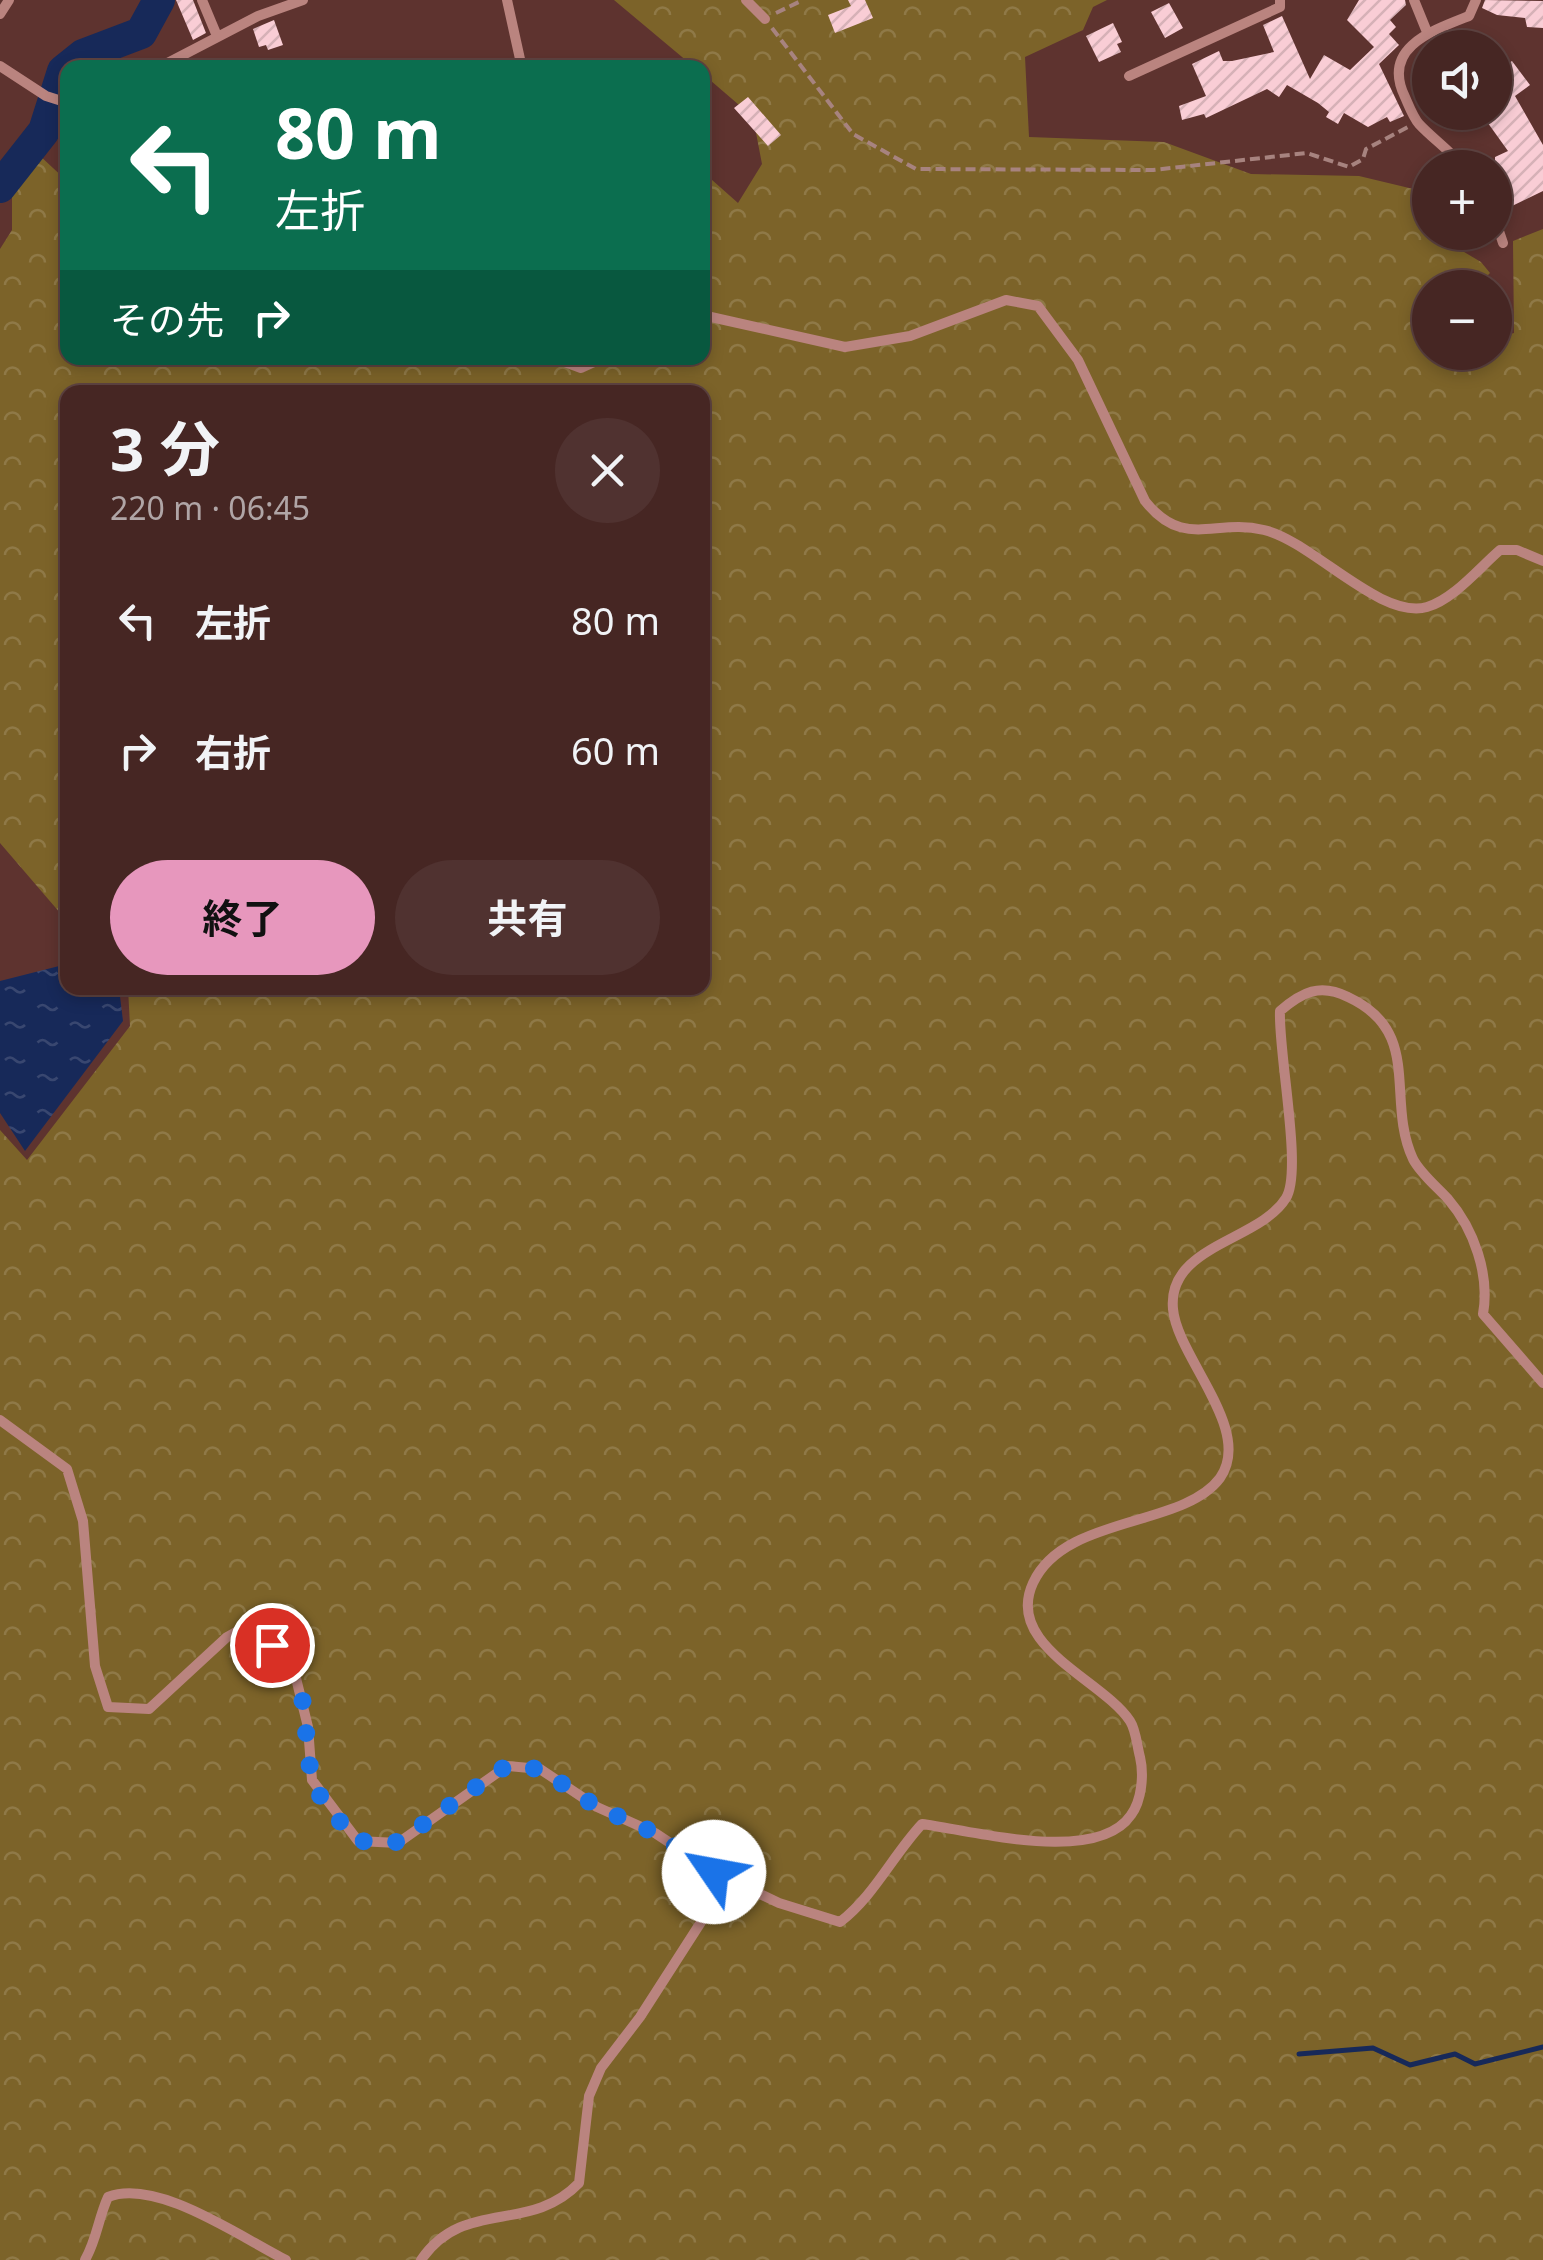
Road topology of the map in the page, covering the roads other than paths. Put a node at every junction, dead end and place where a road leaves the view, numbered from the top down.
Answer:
1 (8, 0) edge
2 (202, 0) edge
3 (304, 0) edge
4 (507, 0) edge
5 (746, 0) edge
6 (1280, 0) edge
7 (1414, 0) edge
8 (1476, 0) edge
9 (0, 14) edge
10 (765, 19) road end
11 (1427, 30) edge
12 (1433, 30) edge
13 (217, 36) junction
14 (1412, 45) edge
15 (173, 60) edge
16 (520, 60) edge
17 (0, 66) edge
18 (1129, 76) dead end
19 (59, 100) edge
20 (1412, 112) edge
21 (1424, 130) edge
22 (1445, 150) edge
23 (710, 317) edge
24 (1543, 562) edge
25 (1543, 1382) edge
26 (0, 1420) edge
27 (714, 1872) junction
28 (85, 2260) edge
29 (286, 2260) edge
30 (421, 2260) edge

1 - 9 street
2 - 13 street
3 - 13 street
4 - 16 street
5 - 10 street
6 - 18 street
7 - 11 street
8 - 12 street
13 - 15 street
14 - 20 street
17 - 19 street
21 - 22 street
23 - 24 street
25 - 27 street
26 - 27 street
27 - 30 street
28 - 29 street

